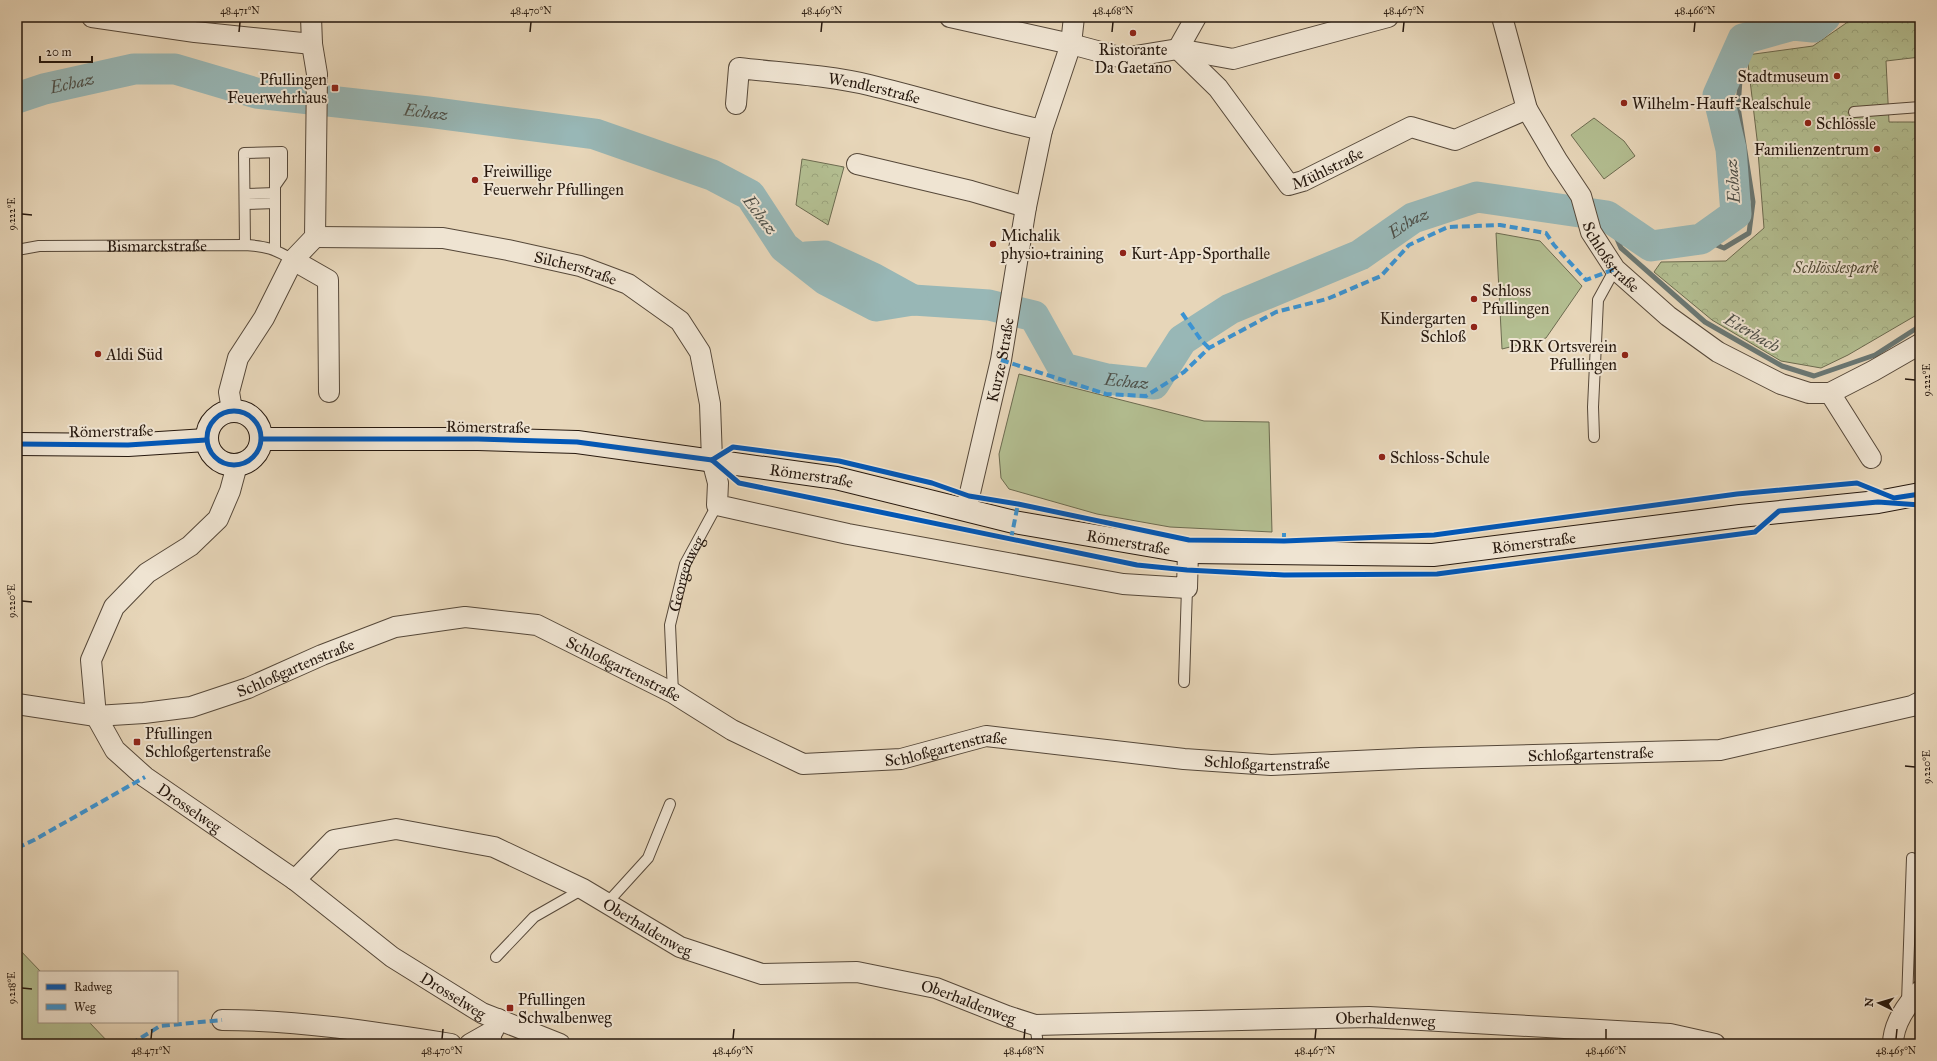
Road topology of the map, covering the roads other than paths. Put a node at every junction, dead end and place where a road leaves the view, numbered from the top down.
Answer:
1 (92, 17) edge
2 (311, 17) edge
3 (950, 17) edge
4 (1074, 17) edge
5 (1196, 17) edge
6 (1388, 17) edge
7 (1502, 17) edge
8 (312, 44) junction
9 (1071, 44) junction
10 (1178, 49) junction
11 (736, 104) dead end
12 (1920, 107) edge
13 (1527, 109) junction
14 (1854, 112) dead end
15 (1042, 130) junction
16 (857, 164) dead end
17 (275, 194) junction
18 (245, 199) junction
19 (1026, 207) junction
20 (315, 237) junction
21 (245, 245) junction
22 (275, 249) junction
23 (17, 250) edge
24 (293, 260) junction
25 (1615, 269) junction
26 (1920, 344) edge
27 (329, 392) dead end
28 (1830, 393) junction
29 (232, 410) junction
30 (1594, 437) dead end
31 (262, 439) junction
32 (206, 440) junction
33 (17, 444) edge
34 (1871, 458) dead end
35 (712, 460) junction
36 (238, 465) junction
37 (1920, 494) edge
38 (1878, 502) junction
39 (717, 505) junction
40 (1920, 505) edge
41 (966, 510) junction
42 (1188, 552) junction
43 (1187, 588) junction
44 (1184, 682) dead end
45 (673, 693) junction
46 (1920, 702) edge
47 (17, 704) edge
48 (96, 716) junction
49 (670, 804) dead end
50 (1912, 858) dead end
51 (295, 880) junction
52 (583, 889) junction
53 (608, 902) junction
54 (496, 957) dead end
55 (1913, 998) edge
56 (222, 1020) dead end
57 (1035, 1025) junction
58 (496, 1031) edge
59 (451, 1044) edge
60 (470, 1044) edge
61 (560, 1044) edge
62 (1038, 1044) edge
63 (1715, 1044) edge
64 (1893, 1044) edge

1 - 8 street
2 - 8 street
3 - 9 street
4 - 9 street, Kurze Straße
5 - 10 street
6 - 10 street
7 - 13 street, Schloßstraße
8 - 20 street
9 - 10 street
9 - 15 street, Kurze Straße
10 - 13 street, Mühlstraße
11 - 15 street, Wendlerstraße
12 - 14 lane
13 - 25 street, Schloßstraße
15 - 19 street, Kurze Straße
16 - 19 street
17 - 18 lane
17 - 18 lane
17 - 22 lane
18 - 21 lane
19 - 41 street, Kurze Straße
20 - 24 street
20 - 35 street, Silcherstraße
21 - 22 lane, Bismarckstraße
21 - 23 lane, Bismarckstraße
22 - 24 lane, Bismarckstraße
24 - 27 street, Bismarckstraße
24 - 29 street
25 - 28 street, Schloßstraße
25 - 30 lane
26 - 28 street, Schloßstraße
28 - 34 street
29 - 31 main road
29 - 32 main road
31 - 35 main road, Römerstraße
31 - 36 main road
32 - 33 main road, Römerstraße
32 - 36 main road
35 - 39 street, Georgenweg
35 - 41 main road, Römerstraße
36 - 48 street, Drosselweg
37 - 38 main road, Römerstraße
38 - 40 main road, Römerstraße
38 - 42 main road, Römerstraße
39 - 43 street
39 - 45 lane, Georgenweg
41 - 42 main road, Römerstraße
42 - 43 street, Römerstraße
43 - 44 lane
45 - 46 street, Schloßgartenstraße
45 - 48 street, Schloßgartenstraße
47 - 48 street, Schloßgartenstraße
48 - 51 street, Drosselweg
49 - 53 lane
50 - 55 lane
51 - 52 street, Oberhaldenweg
51 - 58 street, Drosselweg
52 - 53 street, Oberhaldenweg
52 - 54 lane
53 - 57 street, Oberhaldenweg
55 - 64 street
56 - 59 street
57 - 62 lane
57 - 63 street, Oberhaldenweg
58 - 60 street
58 - 61 street, Drosselweg

